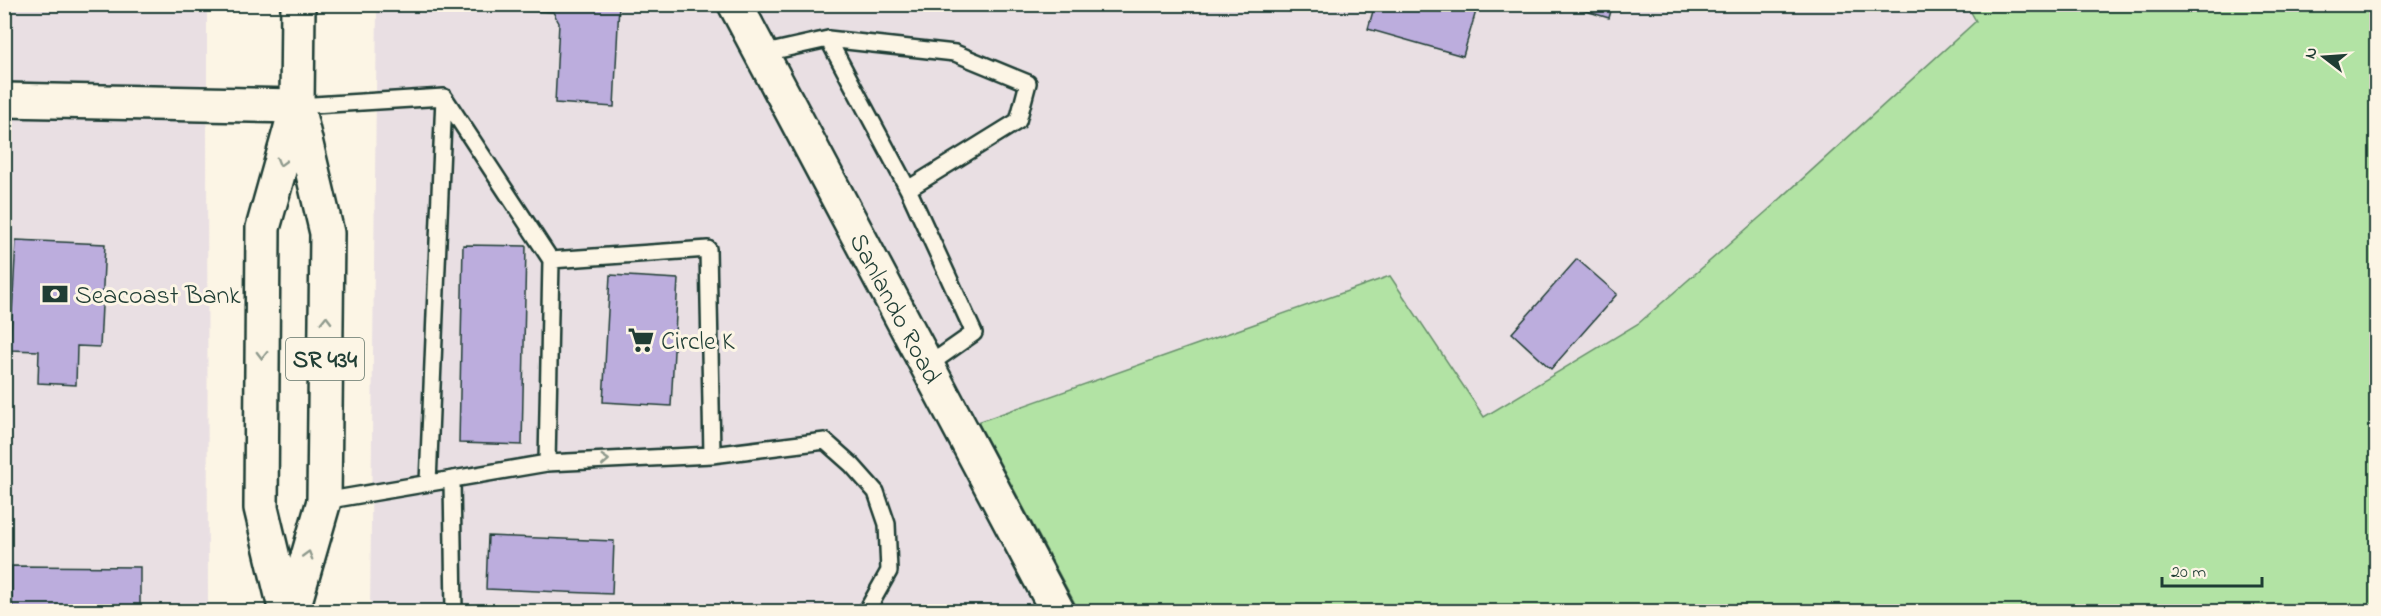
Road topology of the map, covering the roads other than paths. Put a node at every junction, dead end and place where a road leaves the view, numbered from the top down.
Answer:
1 (298, 4) edge
2 (735, 4) edge
3 (828, 39) junction
4 (761, 54) junction
5 (444, 97) junction
6 (4, 100) edge
7 (297, 106) junction
8 (908, 189) junction
9 (551, 260) junction
10 (927, 366) junction
11 (712, 455) junction
12 (547, 463) junction
13 (452, 479) junction
14 (428, 483) junction
15 (324, 501) junction
16 (286, 612) edge
17 (292, 612) edge
18 (454, 612) edge
19 (866, 612) edge
20 (1058, 612) edge

1 - 7 main road, SR 434
2 - 4 main road, Sanlando Road
3 - 4 lane
3 - 8 lane
3 - 8 lane
4 - 10 main road, Sanlando Road
5 - 7 lane
5 - 9 lane
5 - 14 lane
6 - 7 main road
15 -> 7 main road, SR 434
7 -> 16 main road, SR 434
8 - 10 lane
9 - 11 lane
9 - 12 lane
10 - 20 main road, Sanlando Road
12 -> 11 lane
11 - 19 lane
12 - 13 lane
13 - 14 lane
13 - 18 lane
14 - 15 lane
17 -> 15 main road, SR 434

